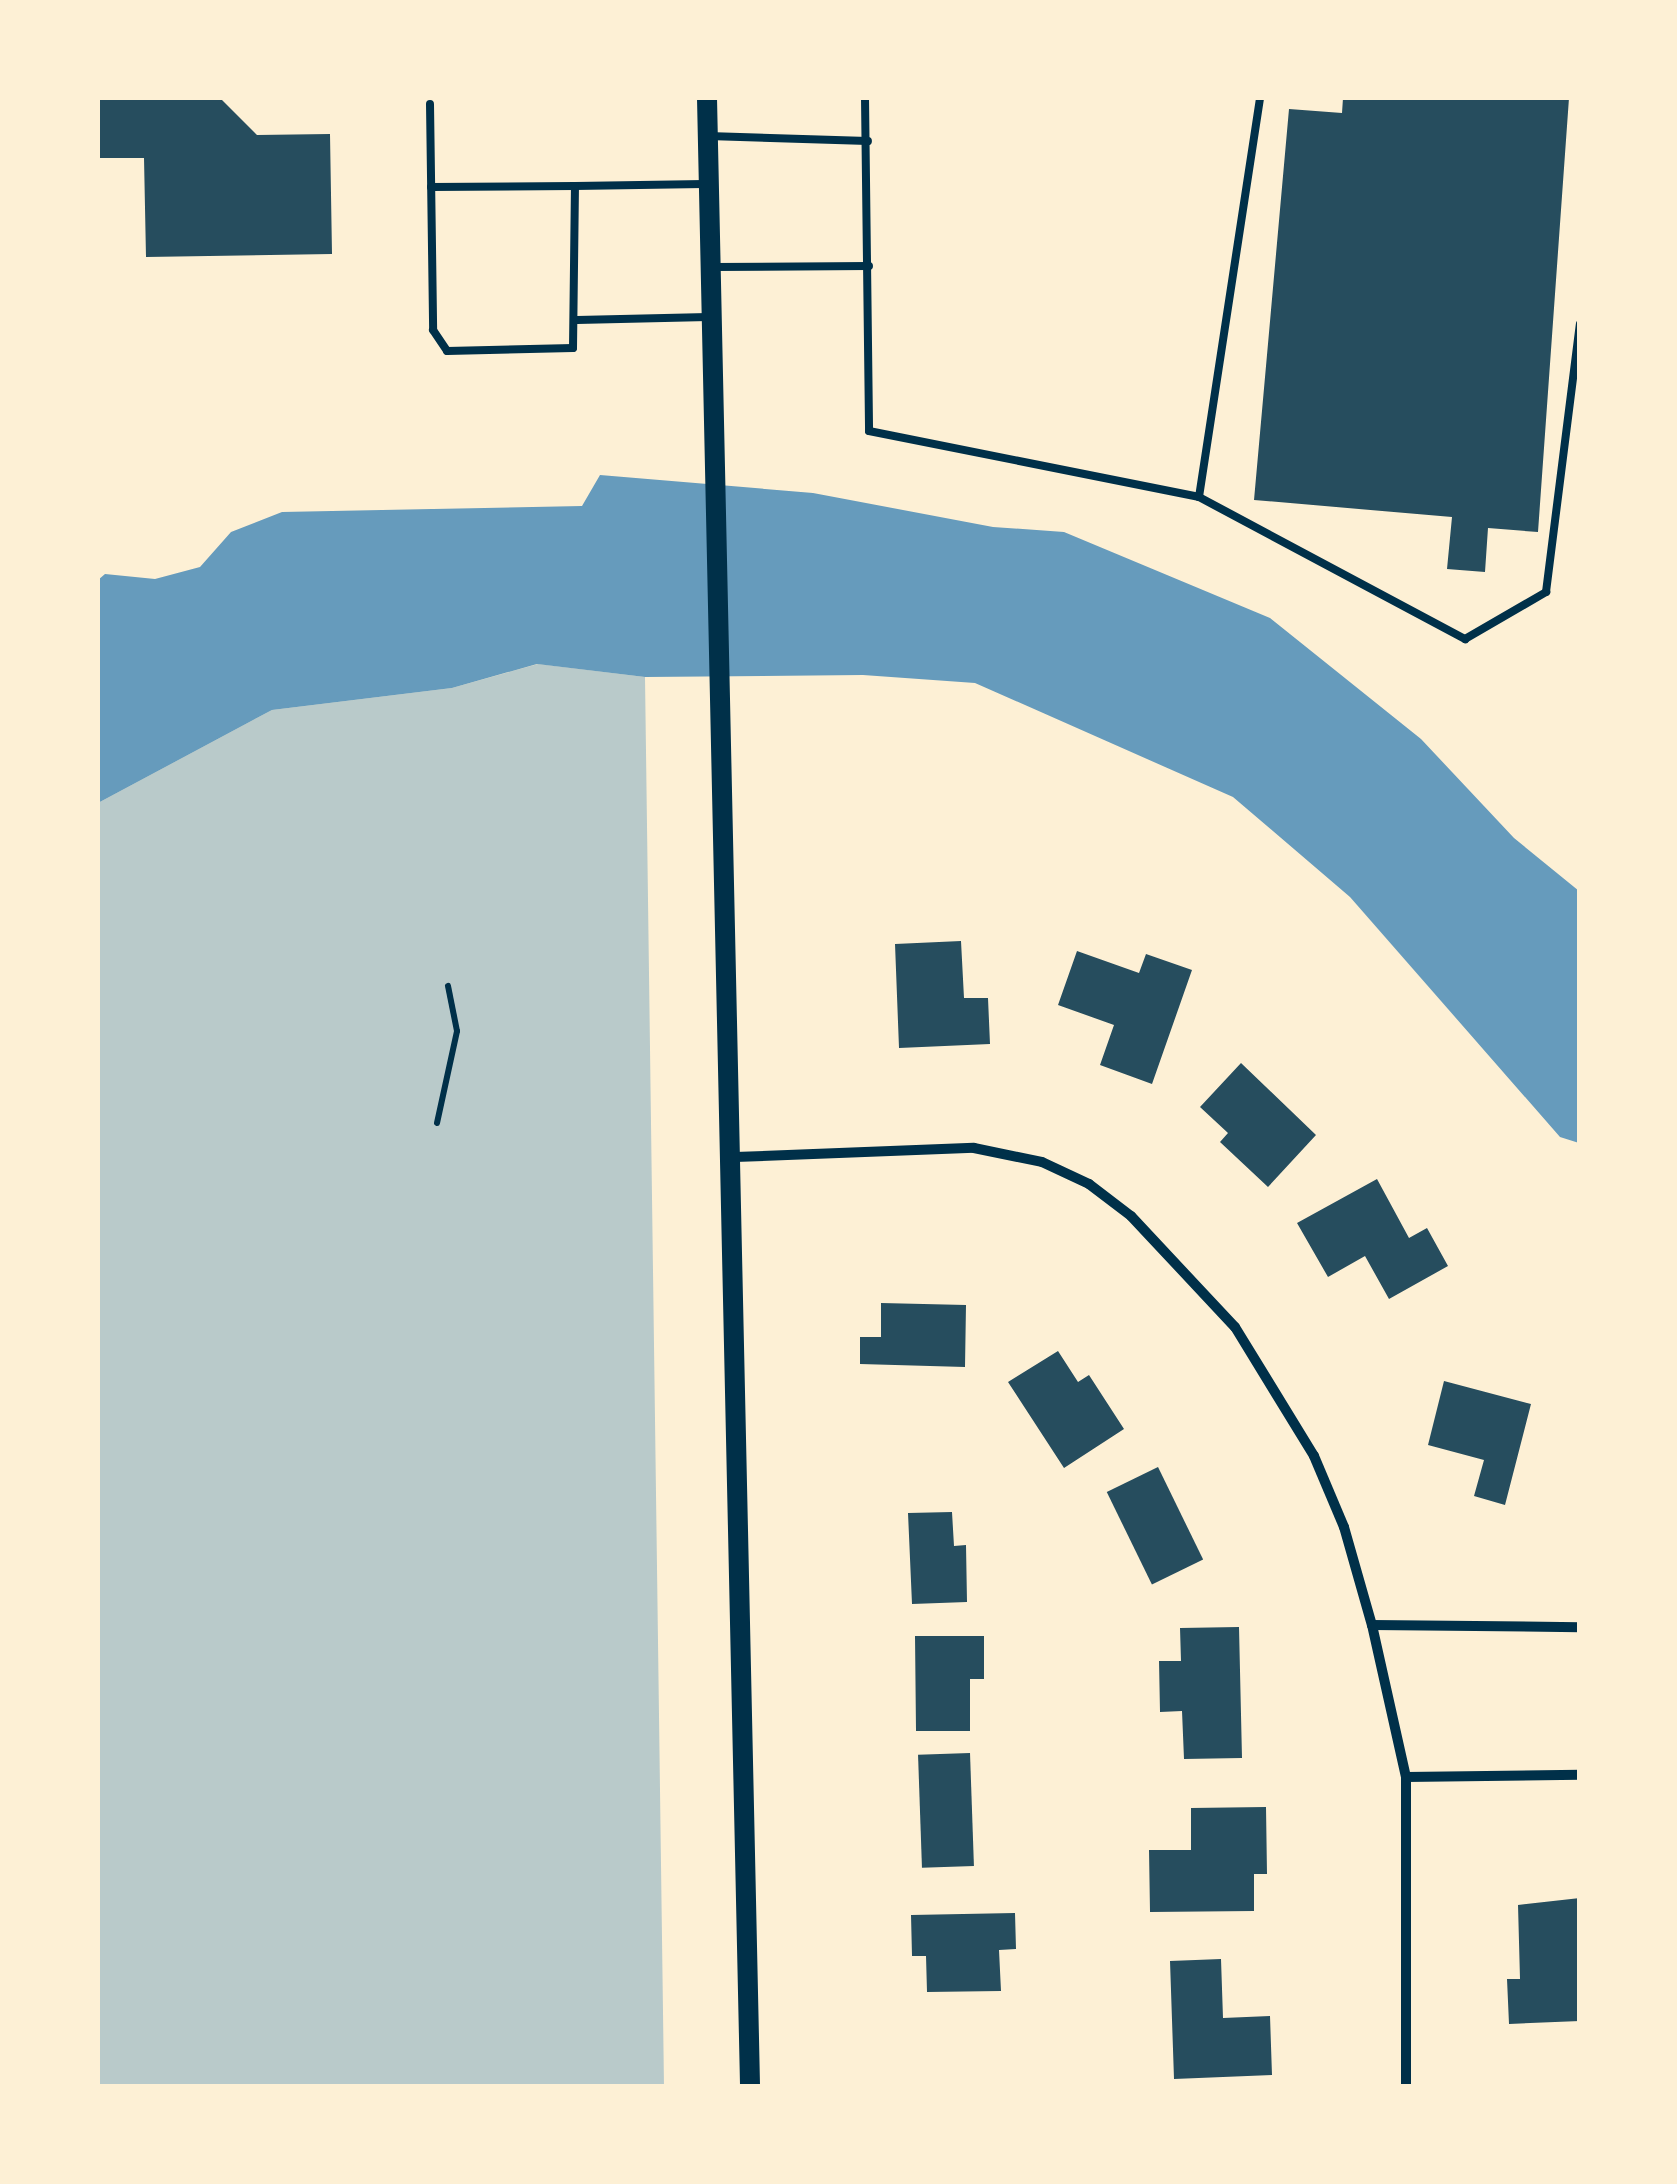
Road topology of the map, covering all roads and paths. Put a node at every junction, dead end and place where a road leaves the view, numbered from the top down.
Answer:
1 (706, 98) edge
2 (865, 98) edge
3 (1260, 98) edge
4 (430, 104) dead end
5 (707, 136) junction
6 (868, 141) junction
7 (708, 184) junction
8 (575, 186) junction
9 (431, 187) junction
10 (868, 266) junction
11 (710, 267) junction
12 (710, 317) junction
13 (577, 320) junction
14 (1580, 324) edge
15 (1199, 497) junction
16 (448, 986) dead end
17 (438, 1123) dead end
18 (734, 1156) junction
19 (1372, 1625) junction
20 (1580, 1627) edge
21 (1580, 1775) edge
22 (1406, 1778) junction
23 (750, 2086) edge
24 (1406, 2086) edge

1 - 5 main road
2 - 6 lane
3 - 15 lane
4 - 9 lane
5 - 6 lane
5 - 7 main road
6 - 10 lane
7 - 8 lane
7 - 11 main road
8 - 9 lane
8 - 13 lane
9 - 13 lane
10 - 11 lane
10 - 15 lane
11 - 12 main road
12 - 13 lane
12 - 18 main road
14 - 15 lane
16 - 17 path
18 - 19 street
18 - 23 main road
19 - 20 street
19 - 22 street
21 - 22 street
22 - 24 street

